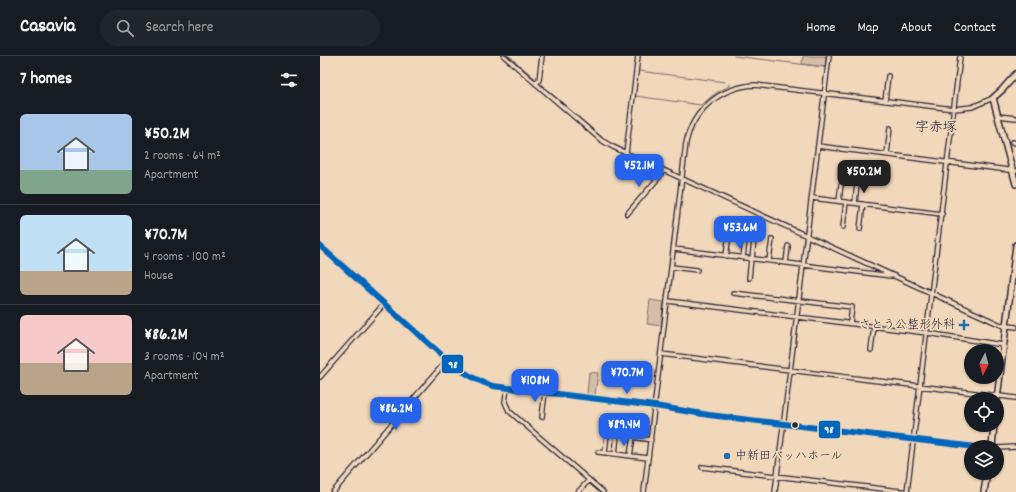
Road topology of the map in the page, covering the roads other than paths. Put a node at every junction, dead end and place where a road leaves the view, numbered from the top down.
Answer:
1 (504, 56) edge
2 (542, 56) edge
3 (638, 56) edge
4 (829, 56) edge
5 (960, 57) dead end
6 (1016, 74) edge
7 (888, 76) dead end
8 (537, 82) junction
9 (824, 93) junction
10 (993, 98) junction
11 (885, 100) junction
12 (954, 109) junction
13 (998, 116) junction
14 (1016, 118) edge
15 (890, 128) dead end
16 (818, 146) junction
17 (627, 151) junction
18 (887, 154) junction
19 (948, 162) junction
20 (663, 170) junction
21 (1014, 171) edge
22 (682, 180) junction
23 (857, 183) dead end
24 (1016, 184) edge
25 (841, 185) dead end
26 (812, 198) junction
27 (839, 201) junction
28 (846, 202) junction
29 (855, 203) junction
30 (863, 204) junction
31 (627, 214) dead end
32 (942, 214) junction
33 (843, 227) dead end
34 (860, 229) dead end
35 (729, 234) dead end
36 (807, 237) junction
37 (772, 238) dead end
38 (745, 240) dead end
39 (754, 240) dead end
40 (1016, 245) edge
41 (320, 246) edge
42 (788, 246) dead end
43 (674, 249) junction
44 (726, 256) junction
45 (743, 258) junction
46 (752, 259) junction
47 (769, 261) junction
48 (786, 263) junction
49 (672, 266) junction
50 (803, 266) junction
51 (698, 270) dead end
52 (894, 276) junction
53 (749, 278) dead end
54 (931, 292) junction
55 (733, 293) dead end
56 (668, 301) junction
57 (799, 301) junction
58 (384, 304) junction
59 (797, 317) junction
60 (850, 324) junction
61 (874, 326) junction
62 (1005, 326) junction
63 (1016, 327) edge
64 (927, 333) junction
65 (997, 344) edge
66 (1003, 344) edge
67 (871, 350) dead end
68 (661, 354) junction
69 (448, 359) junction
70 (790, 370) junction
71 (320, 377) edge
72 (921, 386) junction
73 (506, 388) junction
74 (545, 392) junction
75 (964, 393) edge
76 (1004, 398) edge
77 (1016, 398) edge
78 (655, 406) junction
79 (542, 417) dead end
80 (784, 424) junction
81 (651, 440) junction
82 (914, 440) junction
83 (964, 446) edge
84 (1016, 447) edge
85 (1004, 448) edge
86 (598, 452) dead end
87 (605, 453) junction
88 (615, 454) junction
89 (630, 456) junction
90 (648, 458) junction
91 (702, 467) dead end
92 (777, 476) junction
93 (589, 480) junction
94 (986, 480) edge
95 (333, 492) edge
96 (578, 492) edge
97 (603, 492) edge
98 (644, 492) edge
99 (775, 492) edge
100 (908, 492) edge
101 (984, 492) edge

1 - 8 street
2 - 8 street
3 - 17 street
4 - 9 street
5 - 12 street
6 - 10 highway
7 - 11 street
8 - 17 street
9 - 11 street
9 - 16 street
9 - 22 street
10 - 12 street
10 - 13 highway
11 - 12 street
12 - 19 street
13 - 14 street
13 - 21 highway
15 - 18 street
16 - 18 street
16 - 26 street
17 - 20 street
18 - 19 street
19 - 21 street
19 - 32 street
20 - 22 street
20 - 31 street
21 - 24 highway
22 - 36 street
22 - 43 street
23 - 29 street
25 - 27 street
26 - 27 street
26 - 36 street
27 - 28 street
28 - 29 street
28 - 33 street
29 - 30 street
30 - 32 street
30 - 34 street
32 - 54 street
35 - 44 street
36 - 50 street
36 - 52 street
37 - 47 street
38 - 45 street
39 - 46 street
40 - 62 highway
41 - 58 street
42 - 48 street
43 - 44 street
43 - 49 street
44 - 45 street
45 - 46 street
46 - 47 street
46 - 53 street
47 - 48 street
48 - 50 street
49 - 51 street
49 - 56 street
50 - 52 street
50 - 57 street
52 - 54 street
54 - 62 street
54 - 64 street
55 - 57 street
56 - 59 street
56 - 68 street
57 - 59 street
57 - 60 street
58 - 69 street
58 - 71 street
59 - 60 street
59 - 70 street
60 - 61 street
61 - 64 street
61 - 67 street
62 - 63 street
62 - 66 highway
64 - 65 street
64 - 72 street
68 - 70 street
68 - 78 street
69 - 73 street
69 - 95 street
70 - 72 street
70 - 80 street
72 - 75 street
72 - 82 street
73 - 74 street
73 - 93 street
74 - 78 street
74 - 79 street
76 - 77 street
78 - 80 street
78 - 81 street
80 - 82 street
80 - 92 street
81 - 89 street
81 - 90 street
82 - 83 street
82 - 100 street
84 - 85 street
86 - 87 street
87 - 88 street
87 - 88 street
88 - 89 street
89 - 90 street
90 - 98 street
91 - 92 street
92 - 99 street
92 - 100 street
93 - 96 street
93 - 97 street
94 - 101 highway

